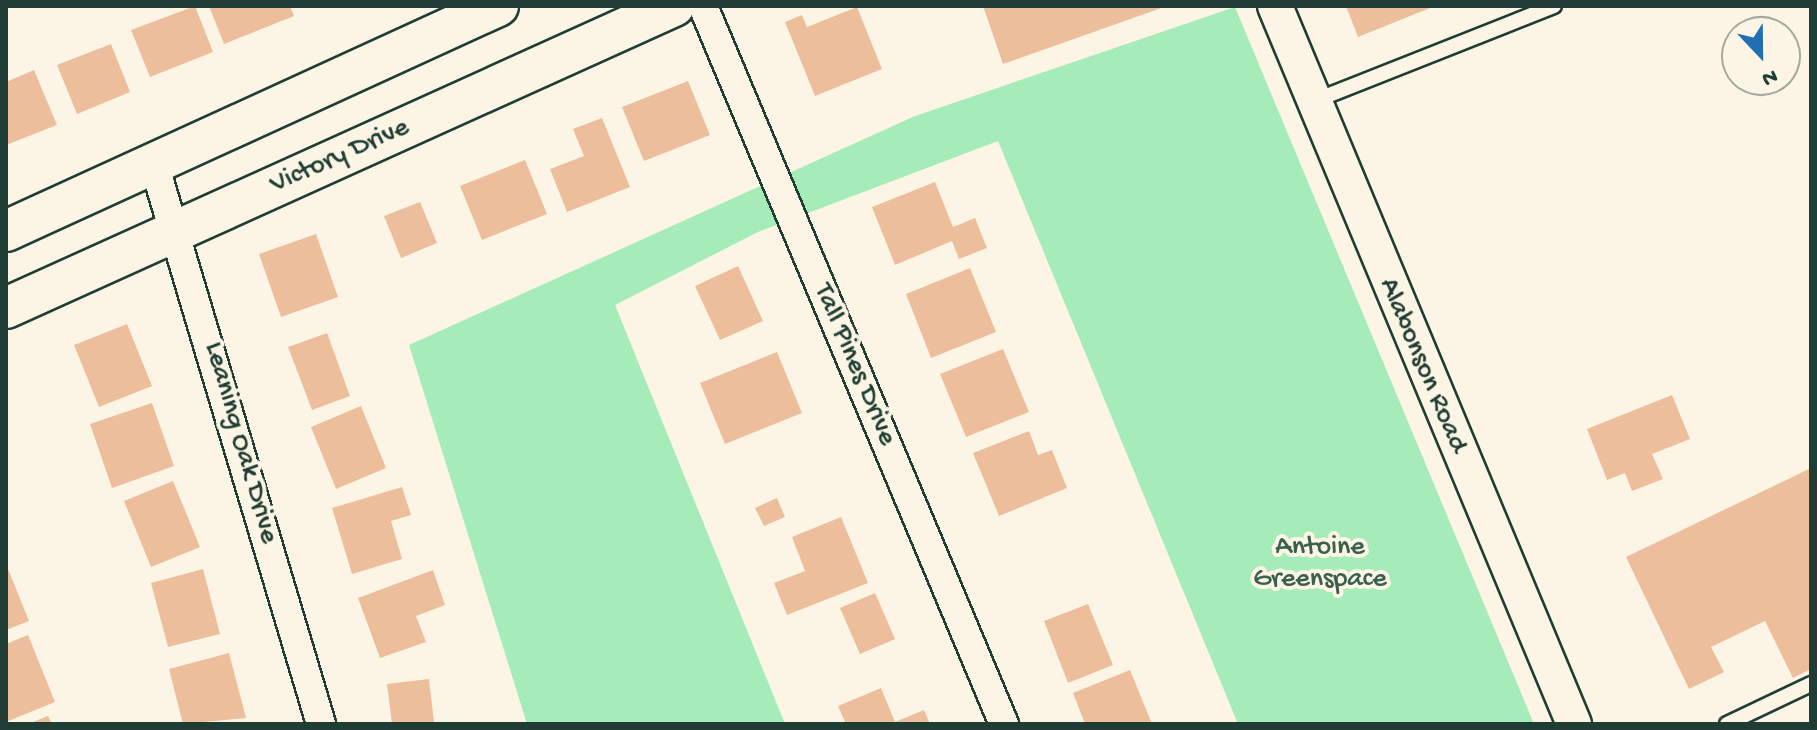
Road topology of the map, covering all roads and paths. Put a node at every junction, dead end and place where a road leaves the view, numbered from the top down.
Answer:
1 (498, 6) edge
2 (674, 6) edge
3 (703, 6) edge
4 (1275, 6) edge
5 (1554, 6) edge
6 (1314, 101) junction
7 (154, 164) junction
8 (178, 230) junction
9 (6, 231) edge
10 (6, 308) edge
11 (1811, 684) edge
12 (321, 724) edge
13 (1004, 724) edge
14 (1574, 724) edge
15 (1727, 724) edge

1 - 7 main road
2 - 8 main road, Victory Drive
3 - 13 street, Tall Pines Drive
4 - 6 street, Alabonson Road
5 - 6 lane
6 - 14 street, Alabonson Road
7 - 8 street, Leaning Oak Drive
7 - 9 main road
8 - 10 main road, Victory Drive
8 - 12 street, Leaning Oak Drive
11 - 15 lane

